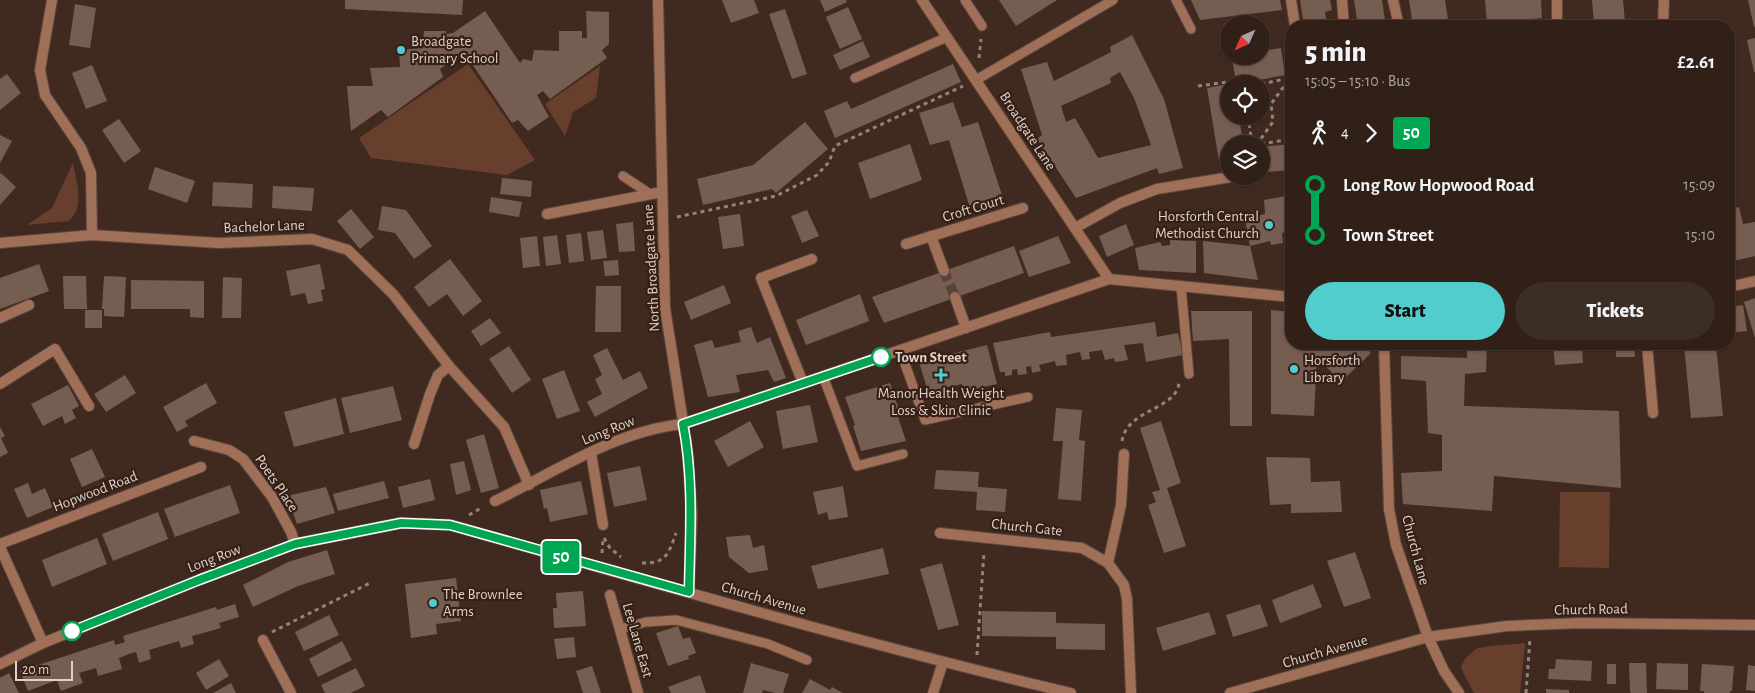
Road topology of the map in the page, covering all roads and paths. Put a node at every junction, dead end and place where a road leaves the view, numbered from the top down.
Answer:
1 (52, 0) edge
2 (658, 0) edge
3 (922, 0) edge
4 (965, 0) edge
5 (1113, 0) edge
6 (1176, 0) edge
7 (1291, 0) edge
8 (1342, 0) edge
9 (1393, 0) edge
10 (1556, 0) edge
11 (1664, 0) edge
12 (1294, 20) edge
13 (1344, 20) edge
14 (1398, 20) edge
15 (1557, 20) edge
16 (1663, 20) edge
17 (982, 26) joint
18 (1191, 29) dead end
19 (947, 36) junction
20 (855, 78) dead end
21 (1285, 79) edge
22 (976, 80) junction
23 (1270, 82) edge
24 (1220, 83) edge
25 (1285, 85) edge
26 (1198, 86) dead end
27 (1264, 135) edge
28 (1285, 140) edge
29 (1270, 142) edge
30 (624, 176) dead end
31 (1220, 179) edge
32 (662, 192) junction
33 (650, 194) junction
34 (1023, 208) dead end
35 (547, 214) dead end
36 (664, 220) junction
37 (1075, 228) junction
38 (92, 234) junction
39 (931, 236) junction
40 (0, 243) edge
41 (906, 244) dead end
42 (812, 259) dead end
43 (944, 271) tunnel mouth
44 (1109, 279) junction
45 (1755, 281) edge
46 (1180, 286) junction
47 (1735, 286) edge
48 (1285, 296) edge
49 (955, 297) tunnel mouth
50 (30, 305) dead end
51 (0, 318) edge
52 (966, 328) junction
53 (900, 350) junction
54 (1384, 350) edge
55 (1648, 350) edge
56 (449, 366) junction
57 (1189, 374) dead end
58 (823, 376) junction
59 (1179, 381) dead end
60 (803, 383) junction
61 (0, 384) edge
62 (1028, 397) dead end
63 (89, 406) dead end
64 (1653, 413) dead end
65 (683, 424) junction
66 (194, 441) dead end
67 (414, 444) dead end
68 (591, 452) junction
69 (903, 454) dead end
70 (1124, 454) joint
71 (201, 467) dead end
72 (528, 485) junction
73 (495, 501) joint
74 (450, 525) junction
75 (603, 525) joint
76 (676, 531) dead end
77 (940, 533) dead end
78 (985, 538) junction
79 (295, 544) junction
80 (0, 546) edge
81 (2, 558) edge
82 (632, 563) junction
83 (1108, 563) junction
84 (629, 576) junction
85 (372, 582) dead end
86 (689, 592) junction
87 (610, 595) dead end
88 (1532, 625) junction
89 (1755, 625) edge
90 (278, 629) dead end
91 (620, 629) junction
92 (1428, 637) junction
93 (263, 640) dead end
94 (43, 643) junction
95 (807, 660) dead end
96 (943, 662) junction
97 (0, 664) edge
98 (976, 671) junction
99 (291, 693) edge
100 (638, 693) edge
101 (933, 693) edge
102 (1071, 693) edge
103 (1131, 693) edge
104 (1230, 693) edge
105 (1459, 693) edge
106 (1526, 693) edge

1 - 38 street
2 - 32 street, North Broadgate Lane
3 - 19 street, Broadgate Lane
4 - 17 lane
5 - 22 lane
6 - 18 lane
7 - 12 street
8 - 13 street
9 - 14 street
10 - 15 street
11 - 16 street
17 - 22 path
19 - 20 lane
19 - 22 street, Broadgate Lane
21 - 23 path
22 - 36 path
22 - 37 street, Broadgate Lane
24 - 26 path
25 - 27 path
28 - 29 path
30 - 33 lane
31 - 37 street
32 - 33 street
32 - 36 street, North Broadgate Lane
33 - 35 street
34 - 39 street, Croft Court
36 - 65 street, North Broadgate Lane
37 - 44 street, Broadgate Lane
38 - 40 street, Bachelor Lane
38 - 56 street, Bachelor Lane
39 - 41 street, Croft Court
39 - 43 street, Croft Court
42 - 60 street
44 - 46 street
44 - 52 street
45 - 47 street
46 - 48 street
46 - 57 lane
49 - 52 street
50 - 51 street
52 - 53 street
53 - 58 street
53 - 62 lane
54 - 92 street, Church Lane
55 - 64 street
56 - 67 street
56 - 72 street, Bachelor Lane
58 - 60 street
58 - 69 lane
59 - 70 path
60 - 65 street
61 - 63 street
65 - 68 street, Long Row
65 - 86 street, North Broadgate Lane
66 - 79 street, Poets Place
68 - 72 street, Long Row
68 - 75 street
70 - 83 street
71 - 80 street, Hopwood Road
72 - 73 street, Long Row
73 - 74 path
74 - 79 street, Long Row
74 - 84 street, Church Avenue
75 - 82 path
76 - 82 path
77 - 78 street, Church Gate
78 - 83 street, Church Gate
78 - 98 path
79 - 94 street, Long Row
80 - 81 street, Hopwood Road
81 - 94 street, Hopwood Road
82 - 84 path
83 - 103 street, Church Gate
84 - 86 street, Church Avenue
85 - 90 path
86 - 96 street, Church Avenue
87 - 91 street, Lee Lane East
88 - 89 street, Church Road
88 - 92 street, Church Road
88 - 106 path
91 - 95 lane
91 - 100 street, Lee Lane East
92 - 104 street, Church Avenue
92 - 105 street, Church Lane
93 - 99 street
94 - 97 street, Long Row
96 - 98 street, Church Avenue
96 - 101 street
98 - 102 street, Church Avenue

